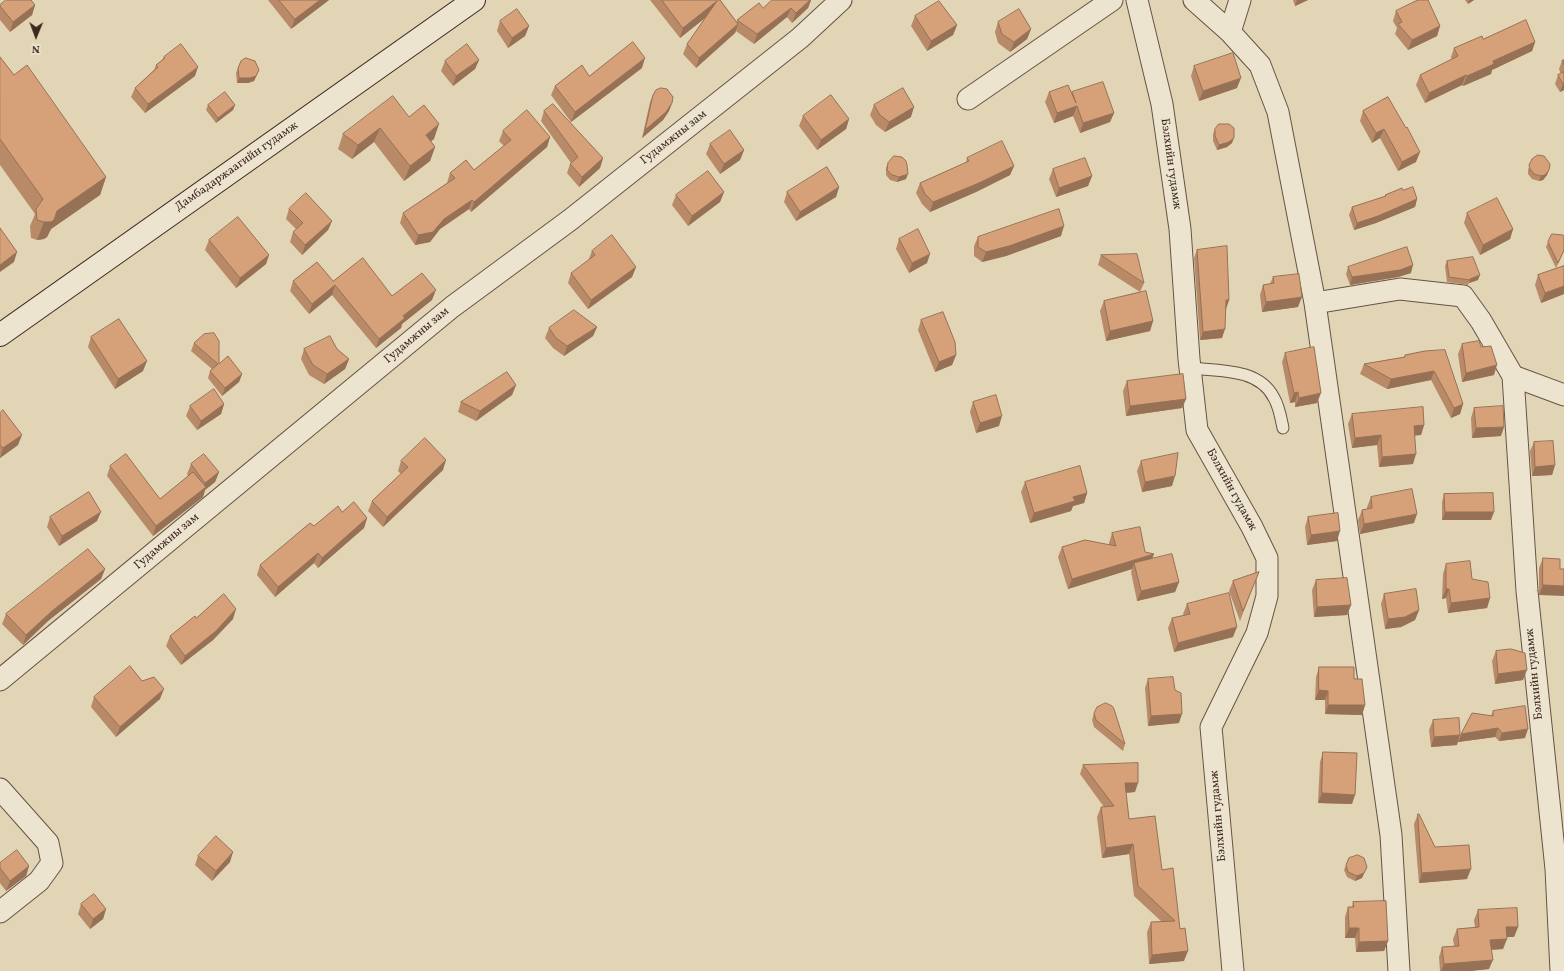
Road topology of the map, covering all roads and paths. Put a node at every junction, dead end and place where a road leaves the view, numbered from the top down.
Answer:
1 (474, 0) edge
2 (841, 0) edge
3 (1112, 0) edge
4 (1137, 0) edge
5 (1194, 0) edge
6 (1240, 0) edge
7 (1230, 32) junction
8 (968, 100) dead end
9 (1316, 303) junction
10 (0, 335) edge
11 (1190, 368) junction
12 (1513, 376) junction
13 (1564, 395) edge
14 (1284, 428) dead end
15 (0, 680) edge
16 (0, 788) edge
17 (0, 912) edge
18 (1233, 971) edge
19 (1399, 971) edge
20 (1561, 971) edge

1 - 10 main road, Дамбадаржаагийн гудамж
2 - 15 street, Гудамжны зам
3 - 8 street
4 - 11 street, Бэлхийн гудамж
5 - 7 street
6 - 7 street
7 - 9 street
9 - 12 street, Бэлхийн гудамж
9 - 19 street
11 - 14 lane
11 - 18 street, Бэлхийн гудамж
12 - 13 street
12 - 20 street, Бэлхийн гудамж
16 - 17 street

